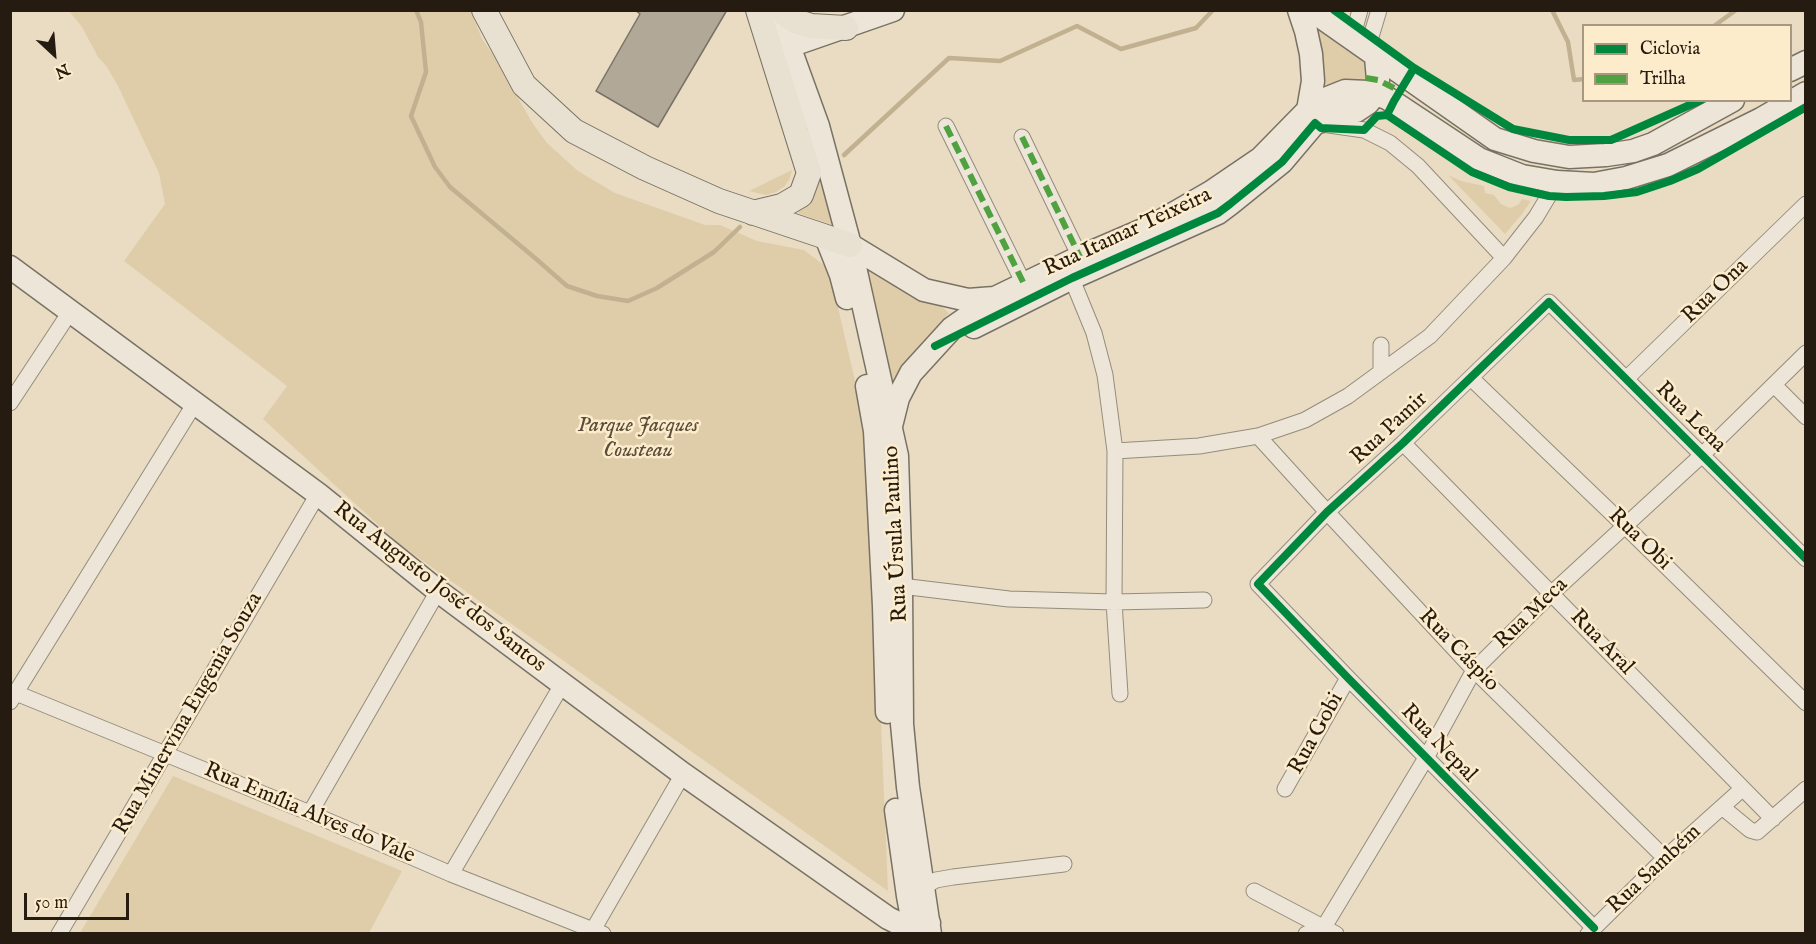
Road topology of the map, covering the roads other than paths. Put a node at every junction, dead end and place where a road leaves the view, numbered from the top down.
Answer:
1 (484, 10) edge
2 (758, 10) edge
3 (763, 10) edge
4 (780, 10) edge
5 (893, 10) edge
6 (1299, 10) edge
7 (1311, 10) edge
8 (1360, 10) edge
9 (1379, 10) edge
10 (846, 28) junction
11 (780, 49) junction
12 (1365, 49) junction
13 (1806, 62) edge
14 (1792, 69) edge
15 (1806, 93) edge
16 (1375, 94) junction
17 (1792, 101) edge
18 (1729, 102) edge
19 (1790, 102) edge
20 (1307, 118) junction
21 (946, 126) dead end
22 (1022, 137) dead end
23 (1557, 182) junction
24 (1806, 204) edge
25 (753, 213) junction
26 (826, 237) junction
27 (849, 245) junction
28 (1504, 258) junction
29 (1072, 266) junction
30 (10, 267) edge
31 (1024, 284) junction
32 (995, 298) junction
33 (1549, 302) joint
34 (70, 312) junction
35 (1381, 345) dead end
36 (935, 346) junction
37 (1806, 352) edge
38 (1381, 372) junction
39 (1471, 378) junction
40 (1626, 379) junction
41 (1774, 385) junction
42 (10, 403) edge
43 (195, 403) junction
44 (1806, 417) edge
45 (891, 426) junction
46 (1258, 436) junction
47 (1403, 442) junction
48 (1115, 451) junction
49 (1702, 455) junction
50 (318, 494) junction
51 (1327, 512) junction
52 (1625, 526) junction
53 (1806, 559) edge
54 (1258, 584) joint
55 (901, 586) junction
56 (438, 591) junction
57 (1552, 593) junction
58 (1204, 600) dead end
59 (1114, 602) junction
60 (1474, 670) junction
61 (1348, 678) junction
62 (563, 683) junction
63 (1120, 694) dead end
64 (13, 698) edge
65 (1806, 704) edge
66 (166, 753) junction
67 (1426, 758) junction
68 (683, 774) junction
69 (1285, 789) dead end
70 (1742, 789) junction
71 (1806, 789) edge
72 (1722, 807) junction
73 (310, 813) junction
74 (1773, 819) junction
75 (1665, 858) junction
76 (1064, 864) dead end
77 (451, 874) junction
78 (916, 891) junction
79 (1254, 891) dead end
80 (871, 906) junction
81 (914, 928) edge
82 (1330, 930) edge
83 (1591, 931) edge
84 (598, 932) edge
85 (59, 933) edge
86 (1306, 933) edge

1 - 25 main road
2 - 11 main road, Rua Úrsula Paulino
3 - 11 main road, Rua Úrsula Paulino
4 - 10 main road
5 - 10 main road
6 - 20 main road
7 - 12 main road
8 - 12 street
9 - 12 street
10 - 11 main road
11 - 25 main road, Rua Úrsula Paulino
11 - 27 main road, Rua Úrsula Paulino
12 - 16 main road
12 - 18 main road
13 - 14 main road
15 - 17 main road
16 - 20 main road, Rua Itamar Teixeira
16 - 23 main road
19 - 23 main road
20 - 28 street
20 - 29 main road, Rua Itamar Teixeira
21 - 31 street
22 - 29 street
23 - 28 street
24 - 40 street, Rua Ona
25 - 26 main road
26 - 27 main road
26 - 78 main road, Rua Úrsula Paulino
27 - 32 main road, Rua Itamar Teixeira
27 - 45 main road, Rua Úrsula Paulino
28 - 38 street
29 - 31 main road, Rua Itamar Teixeira
29 - 36 main road, Rua Itamar Teixeira
29 - 48 street
30 - 34 main road, Rua Augusto José dos Santos
31 - 32 main road, Rua Itamar Teixeira
32 - 36 main road, Rua Itamar Teixeira
33 - 39 street, Rua Pamir
33 - 40 street, Rua Lena
34 - 42 street
34 - 43 main road, Rua Augusto José dos Santos
35 - 38 street
36 - 45 main road, Rua Itamar Teixeira
37 - 41 street, Rua Meca
38 - 46 street
39 - 47 street, Rua Pamir
39 - 52 street, Rua Obi
40 - 49 street, Rua Lena
41 - 44 street
41 - 49 street, Rua Meca
43 - 50 main road, Rua Augusto José dos Santos
43 - 64 street
45 - 55 main road, Rua Úrsula Paulino
46 - 48 street
46 - 51 street, Rua Cáspio
47 - 51 street, Rua Pamir
47 - 57 street, Rua Aral
48 - 59 street
49 - 52 street, Rua Meca
49 - 53 street, Rua Lena
50 - 56 main road, Rua Augusto José dos Santos
50 - 66 street, Rua Minervina Eugenia Souza
51 - 54 street, Rua Pamir
51 - 60 street, Rua Cáspio
52 - 57 street, Rua Meca
52 - 65 street, Rua Obi
54 - 61 street, Rua Nepal
55 - 59 street
55 - 78 main road, Rua Úrsula Paulino
56 - 62 main road, Rua Augusto José dos Santos
56 - 73 street
57 - 60 street, Rua Meca
57 - 70 street, Rua Aral
58 - 59 street
59 - 63 street
60 - 67 street, Rua Meca
60 - 75 street, Rua Cáspio
61 - 67 street, Rua Nepal
61 - 69 street, Rua Gobi
62 - 68 main road, Rua Augusto José dos Santos
62 - 77 street
64 - 66 street, Rua Emília Alves do Vale
66 - 73 street, Rua Emília Alves do Vale
66 - 85 street, Rua Minervina Eugenia Souza
67 - 82 street, Rua Meca
67 - 83 street, Rua Nepal
68 - 80 main road, Rua Augusto José dos Santos
68 - 84 street
70 - 72 street, Rua Sambém
70 - 74 street, Rua Aral
71 - 74 street
72 - 74 street, Rua Sambém
72 - 75 street, Rua Sambém
73 - 77 street, Rua Emília Alves do Vale
75 - 83 street, Rua Sambém
76 - 78 street
77 - 84 street, Rua Emília Alves do Vale
78 - 80 main road
78 - 81 main road, Rua Úrsula Paulino
79 - 82 street
80 - 81 main road, Rua Augusto José dos Santos
82 - 86 street

